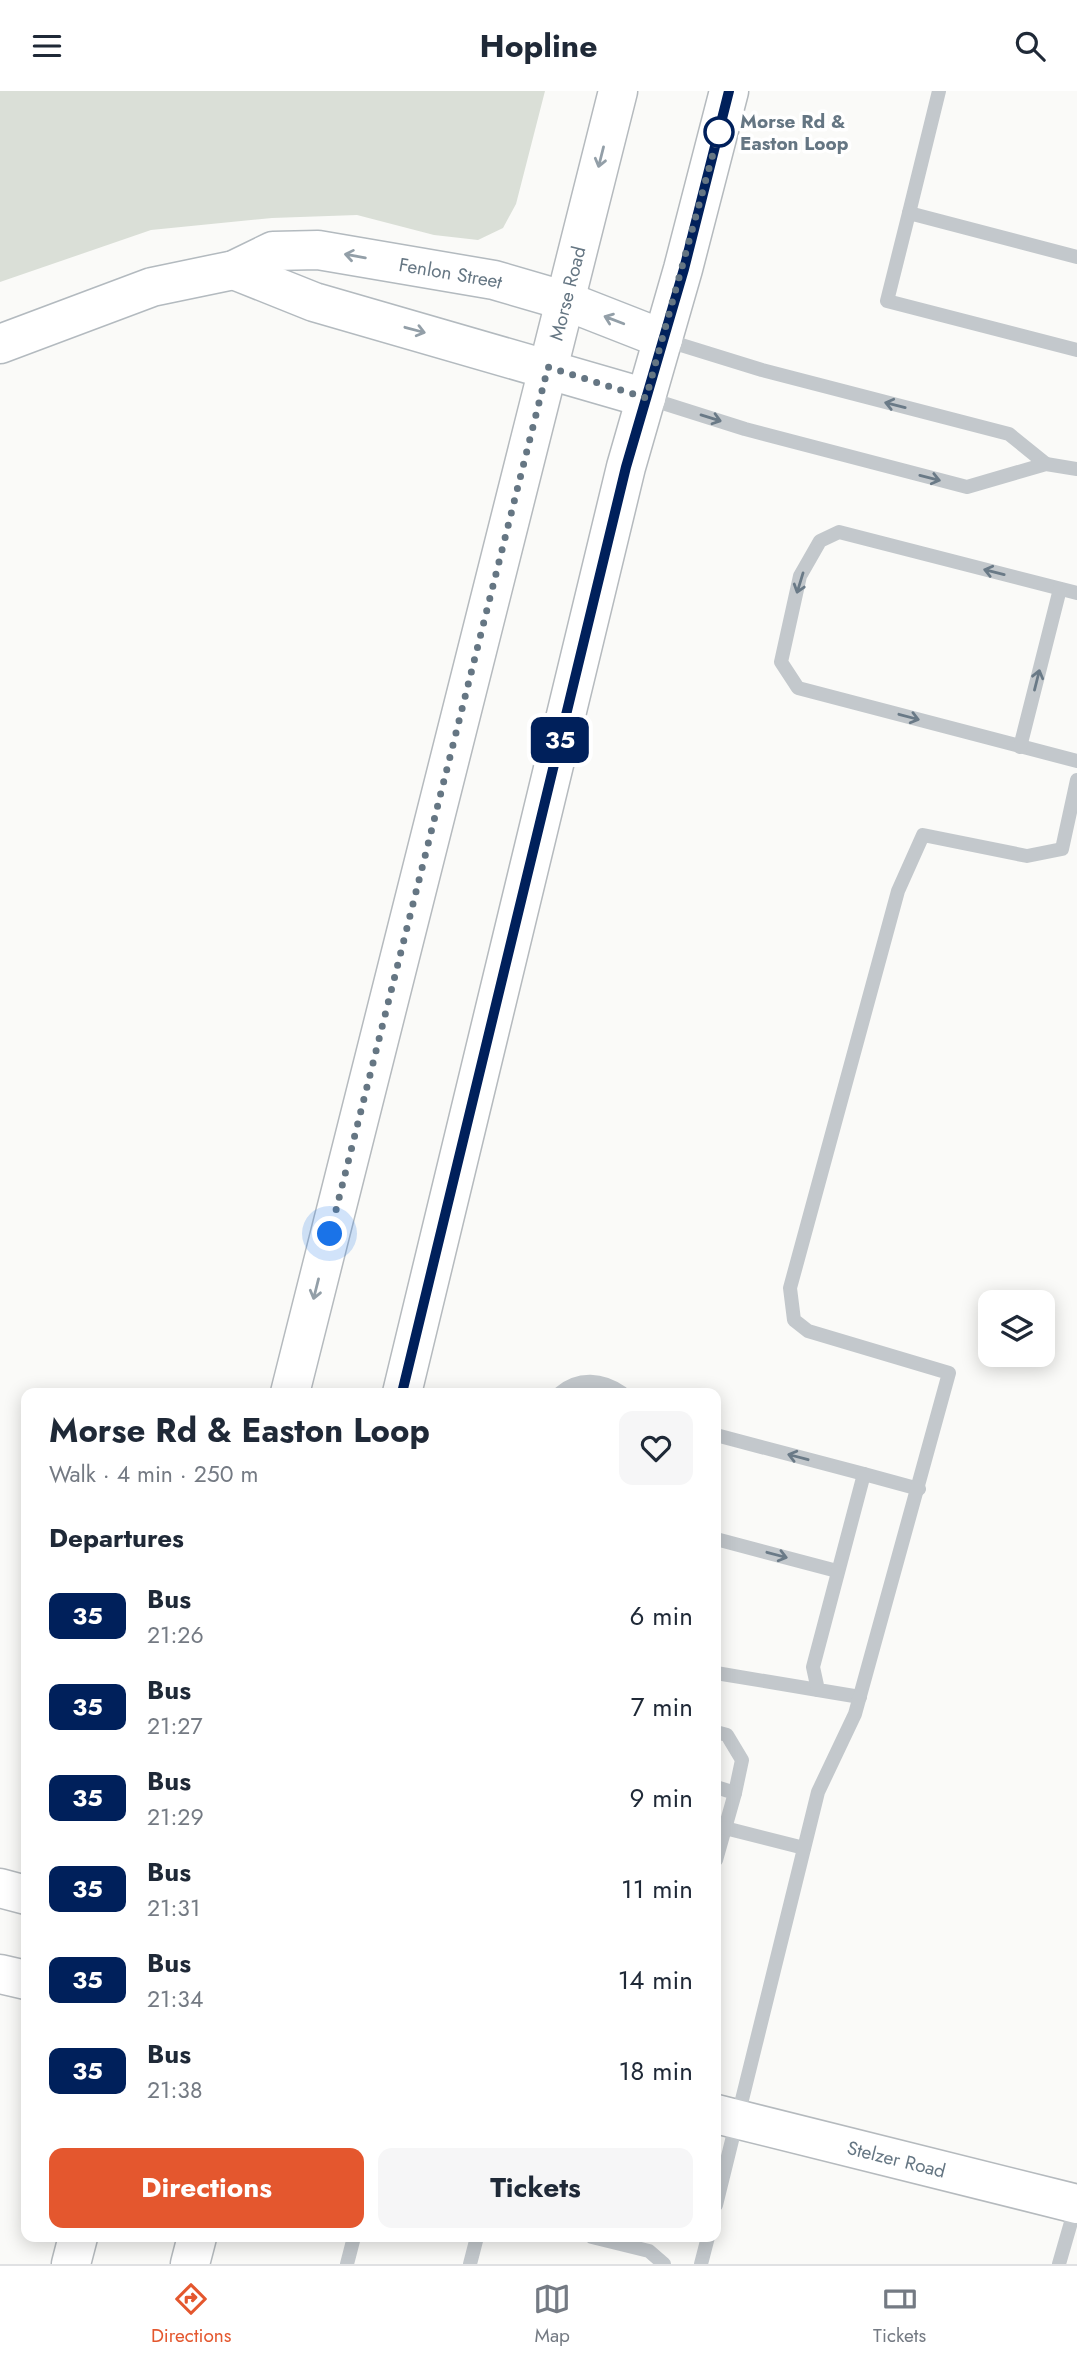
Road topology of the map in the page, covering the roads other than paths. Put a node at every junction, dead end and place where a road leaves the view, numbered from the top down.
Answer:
1 (618, 91) edge
2 (729, 91) edge
3 (939, 91) edge
4 (909, 213) junction
5 (1077, 257) edge
6 (234, 270) junction
7 (565, 301) junction
8 (663, 339) junction
9 (0, 344) edge
10 (1077, 350) edge
11 (548, 367) junction
12 (646, 398) junction
13 (1046, 464) junction
14 (1077, 469) edge
15 (1060, 589) junction
16 (1077, 593) edge
17 (1020, 747) junction
18 (1077, 761) edge
19 (1077, 780) edge
20 (291, 1388) edge
21 (403, 1388) edge
22 (566, 1388) edge
23 (614, 1388) edge
24 (721, 1436) edge
25 (864, 1474) junction
26 (919, 1489) junction
27 (721, 1540) edge
28 (838, 1571) junction
29 (721, 1674) edge
30 (818, 1690) junction
31 (860, 1697) junction
32 (721, 1733) edge
33 (721, 1789) edge
34 (734, 1793) junction
35 (725, 1828) junction
36 (721, 1842) edge
37 (804, 1848) junction
38 (0, 1888) edge
39 (21, 1894) edge
40 (0, 1973) edge
41 (21, 1979) edge
42 (727, 2116) edge
43 (721, 2165) edge
44 (1077, 2204) edge
45 (77, 2242) edge
46 (196, 2242) edge
47 (353, 2242) edge
48 (476, 2242) edge
49 (612, 2242) edge
50 (707, 2242) edge
51 (71, 2264) edge
52 (190, 2264) edge
53 (347, 2264) edge
54 (470, 2264) edge
55 (664, 2264) edge
56 (701, 2264) edge
57 (1059, 2264) edge

1 -> 7 main road, Morse Road
2 - 8 main road
3 - 4 lane
4 - 5 lane
4 - 10 lane
7 -> 6 main road, Fenlon Street
6 - 9 main road, Fenlon Street
6 -> 11 main road
8 -> 7 main road, Fenlon Street
7 - 11 main road, Morse Road
8 - 12 main road
13 -> 8 lane
11 - 12 main road
11 -> 20 main road, Morse Road
12 -> 13 lane
12 - 21 main road
13 - 14 lane
15 - 16 lane
17 -> 15 lane
15 -> 17 lane
17 - 18 lane
19 - 26 lane
22 - 23 lane
25 -> 24 lane
25 - 26 lane
25 - 28 lane
26 - 31 lane
27 -> 28 lane
28 - 30 lane
29 - 30 lane
30 - 31 lane
31 - 37 lane
32 - 34 lane
33 - 34 lane
34 - 35 lane
35 - 36 lane
35 - 37 lane
37 - 42 lane
38 - 39 main road
40 - 41 main road
42 - 43 lane
42 - 44 main road, Stelzer Road
44 - 57 lane
45 - 51 main road
46 - 52 main road
47 - 53 lane
48 - 54 lane
49 - 55 lane
50 - 56 lane

